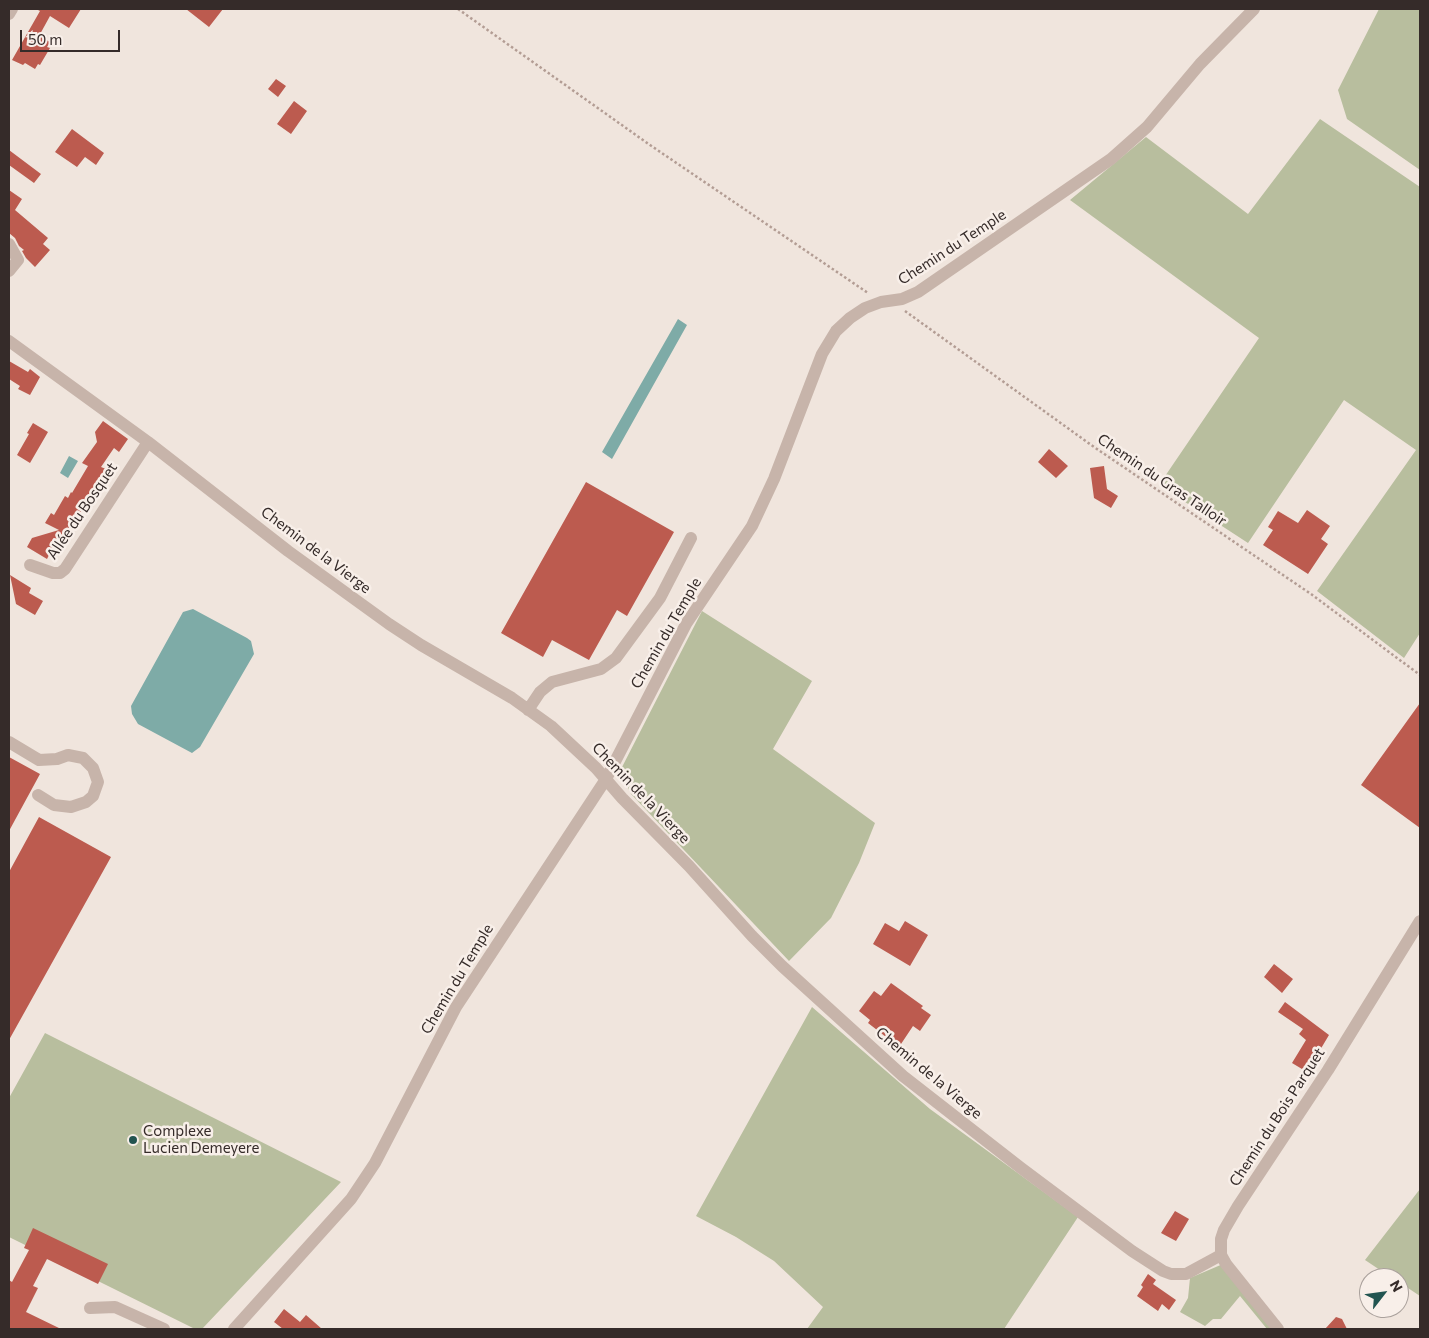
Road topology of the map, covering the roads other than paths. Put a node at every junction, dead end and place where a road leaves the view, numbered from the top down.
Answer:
1 (12, 9) edge
2 (1254, 9) edge
3 (9, 14) edge
4 (9, 244) edge
5 (9, 271) edge
6 (9, 341) edge
7 (148, 442) junction
8 (691, 538) dead end
9 (30, 565) dead end
10 (528, 710) junction
11 (9, 742) edge
12 (606, 780) junction
13 (38, 795) dead end
14 (1420, 921) edge
15 (1221, 1255) junction
16 (90, 1308) dead end
17 (164, 1329) edge
18 (234, 1329) edge
19 (1278, 1329) edge

1 - 3 street
2 - 12 street, Chemin du Temple
4 - 5 street
6 - 7 street, Chemin de la Vierge
7 - 9 street, Allée du Bosquet
7 - 10 street, Chemin de la Vierge
8 - 10 street
10 - 12 street, Chemin de la Vierge
11 - 13 street
12 - 15 street, Chemin de la Vierge
12 - 18 street, Chemin du Temple
14 - 15 street, Chemin du Bois Parquet
15 - 19 street
16 - 17 street

